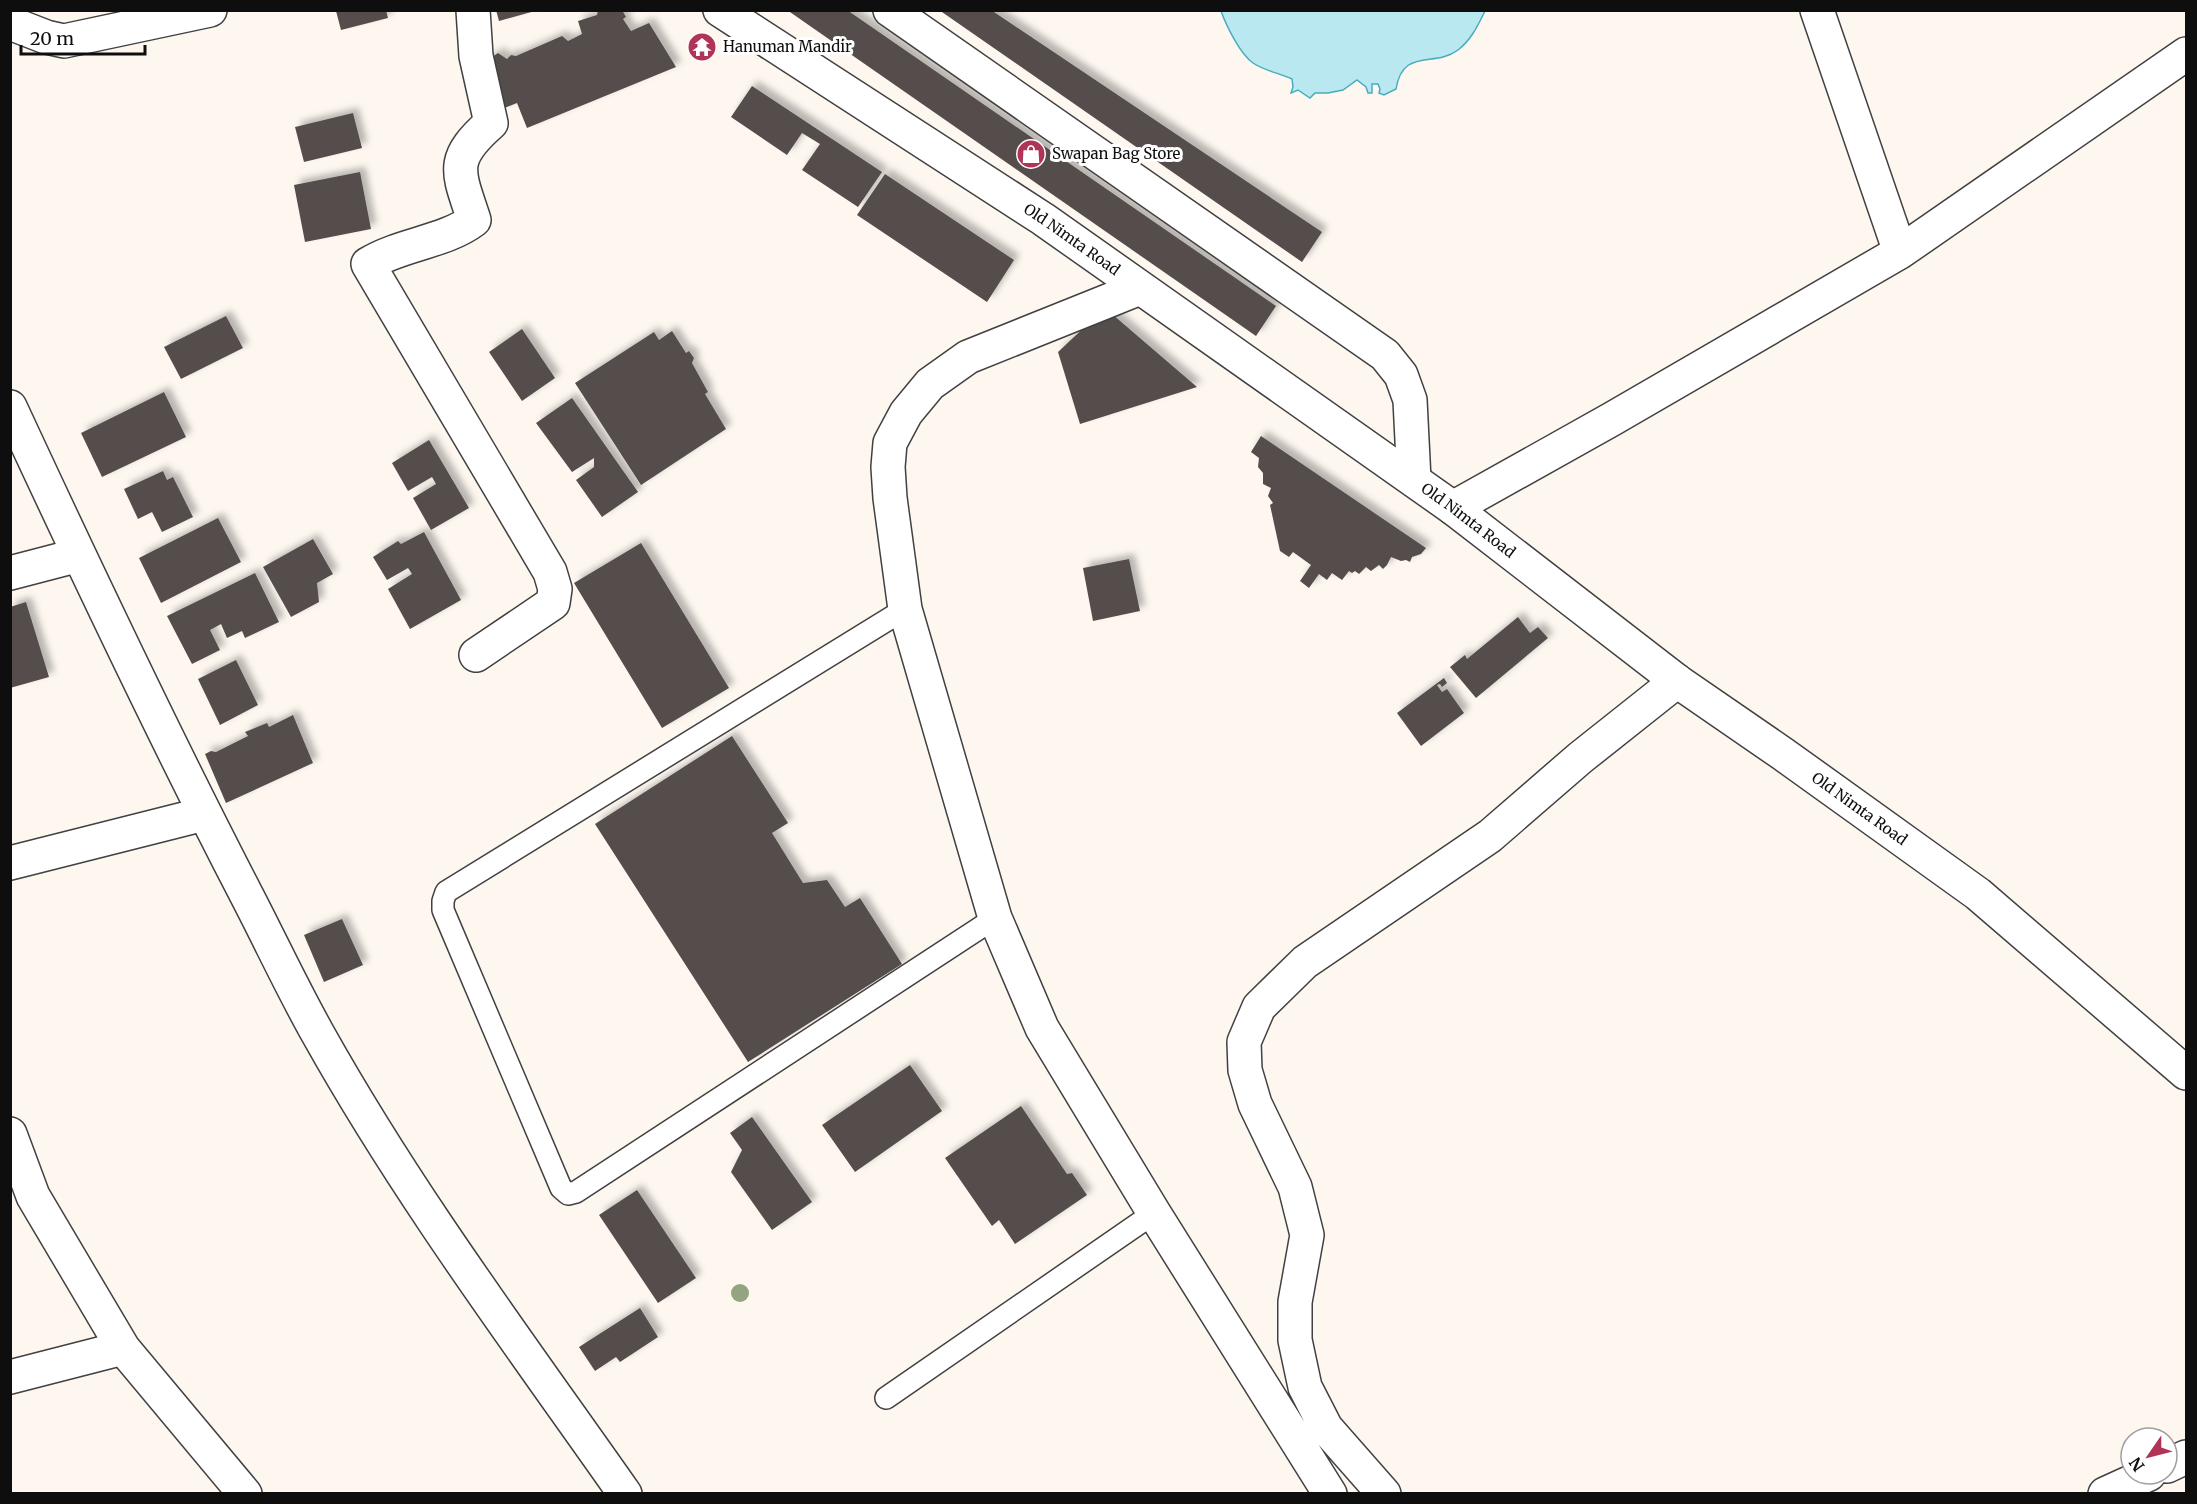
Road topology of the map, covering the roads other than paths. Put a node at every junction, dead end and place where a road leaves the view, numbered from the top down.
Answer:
1 (210, 10) edge
2 (473, 10) edge
3 (720, 10) edge
4 (891, 10) edge
5 (1817, 10) edge
6 (10, 23) edge
7 (2187, 54) edge
8 (1900, 252) junction
9 (1140, 288) junction
10 (10, 407) edge
11 (1414, 480) junction
12 (1454, 508) junction
13 (78, 555) junction
14 (10, 573) edge
15 (905, 609) junction
16 (476, 655) dead end
17 (1677, 681) junction
18 (204, 814) junction
19 (10, 863) edge
20 (995, 918) junction
21 (2187, 1073) edge
22 (10, 1134) edge
23 (22, 1198) edge
24 (1154, 1213) junction
25 (123, 1348) junction
26 (10, 1377) edge
27 (886, 1398) dead end
28 (2123, 1486) edge
29 (244, 1494) edge
30 (625, 1494) edge
31 (1330, 1494) edge
32 (1384, 1494) edge
33 (2105, 1494) edge

1 - 6 street
2 - 16 street
3 - 9 street, Old Nimta Road
4 - 11 street
5 - 8 street
7 - 8 street
8 - 12 street
9 - 11 street, Old Nimta Road
9 - 15 street
10 - 13 street
11 - 12 street, Old Nimta Road
12 - 17 street, Old Nimta Road
13 - 14 street
13 - 18 street
15 - 20 street
15 - 20 lane
17 - 21 street, Old Nimta Road
17 - 32 street
18 - 19 street
18 - 30 street
20 - 24 street
22 - 23 street
23 - 25 street
24 - 27 lane
24 - 31 street
25 - 26 street
25 - 29 street
28 - 33 street

